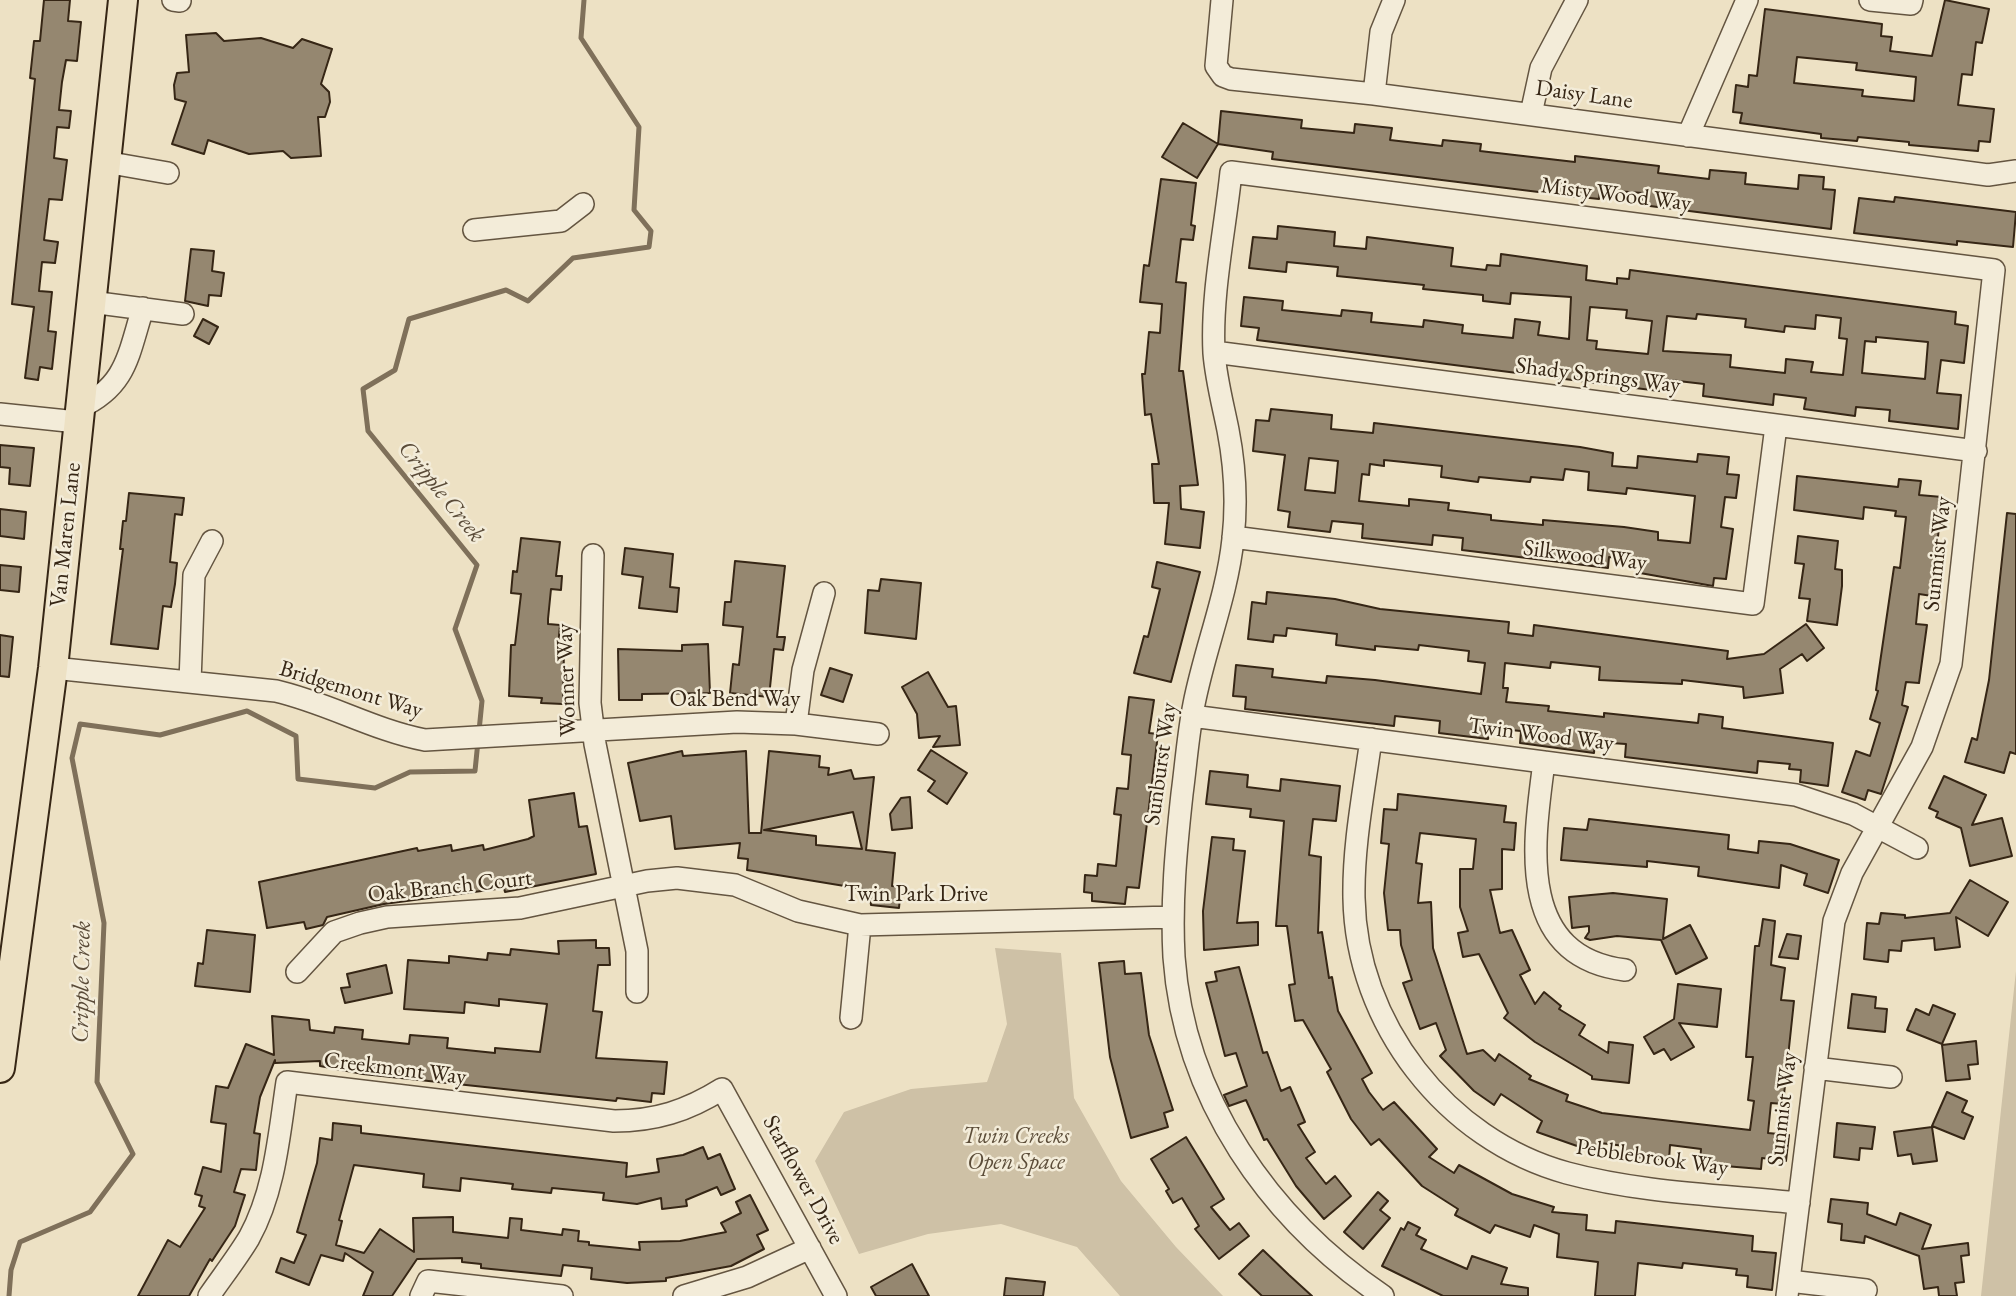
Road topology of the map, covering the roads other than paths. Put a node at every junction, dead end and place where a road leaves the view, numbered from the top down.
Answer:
1 (123, 0) edge
2 (173, 0) edge
3 (1222, 0) edge
4 (1394, 0) edge
5 (1577, 0) edge
6 (1747, 0) edge
7 (1870, 0) edge
8 (1912, 0) edge
9 (180, 1) edge
10 (1374, 94) junction
11 (1531, 114) junction
12 (1688, 136) junction
13 (106, 162) junction
14 (2016, 171) edge
15 (1231, 172) joint
16 (168, 173) dead end
17 (583, 204) dead end
18 (474, 230) dead end
19 (1994, 270) joint
20 (91, 302) junction
21 (142, 308) junction
22 (183, 314) dead end
23 (1214, 352) junction
24 (0, 414) edge
25 (78, 415) junction
26 (1776, 425) junction
27 (1976, 451) junction
28 (1233, 537) junction
29 (212, 541) dead end
30 (593, 555) dead end
31 (824, 593) dead end
32 (53, 668) junction
33 (190, 682) junction
34 (1192, 716) junction
35 (796, 724) junction
36 (593, 731) junction
37 (878, 734) dead end
38 (1371, 739) junction
39 (1544, 762) junction
40 (1877, 827) junction
41 (1917, 848) dead end
42 (624, 886) junction
43 (1172, 917) junction
44 (860, 925) junction
45 (1625, 970) dead end
46 (297, 972) dead end
47 (637, 992) dead end
48 (851, 1018) dead end
49 (2, 1029) edge
50 (0, 1068) edge
51 (1815, 1068) junction
52 (1891, 1077) dead end
53 (722, 1089) joint
54 (1799, 1203) junction
55 (810, 1248) junction
56 (1788, 1288) edge
57 (1866, 1290) dead end
58 (209, 1296) edge
59 (421, 1296) edge
60 (562, 1296) edge
61 (684, 1296) edge
62 (836, 1296) edge
63 (1383, 1296) edge

1 - 13 main road, Van Maren Lane
2 - 9 street
3 - 10 street, Daisy Lane
4 - 10 street
5 - 11 street
6 - 12 street
7 - 8 street
10 - 11 street, Daisy Lane
11 - 12 street, Daisy Lane
12 - 14 street, Daisy Lane
13 - 16 street
13 - 20 main road, Van Maren Lane
15 - 19 street, Misty Wood Way
15 - 23 street, Sunburst Way
17 - 18 street
19 - 27 street, Sunmist Way
20 - 21 street
20 - 25 main road, Van Maren Lane
21 - 22 street
21 - 25 street
23 - 26 street, Shady Springs Way
23 - 28 street, Sunburst Way
24 - 25 street
25 - 32 main road, Van Maren Lane
26 - 27 street, Shady Springs Way
26 - 28 street, Silkwood Way
27 - 40 street, Sunmist Way
28 - 34 street, Sunburst Way
29 - 33 street
30 - 36 street, Wonner Way
31 - 35 street
32 - 33 street, Bridgemont Way
32 - 49 main road, Van Maren Lane
33 - 36 street, Bridgemont Way
34 - 38 street, Twin Wood Way
34 - 43 street, Sunburst Way
35 - 36 street, Oak Bend Way
35 - 37 street, Oak Bend Way
36 - 42 street, Wonner Way
38 - 39 street, Twin Wood Way
38 - 54 street, Pebblebrook Way
39 - 40 street, Twin Wood Way
39 - 45 street
40 - 41 street
40 - 51 street, Sunmist Way
42 - 44 street, Twin Park Drive
42 - 46 street, Oak Branch Court
42 - 47 street, Wonner Way
43 - 44 street, Twin Park Drive
43 - 63 street, Sunburst Way
44 - 48 street
49 - 50 main road, Van Maren Lane
51 - 52 street
51 - 54 street, Sunmist Way
53 - 55 street, Starflower Drive
53 - 58 street, Creekmont Way
54 - 56 street, Sunmist Way
55 - 61 street
55 - 62 street, Starflower Drive
56 - 57 street
59 - 60 street

